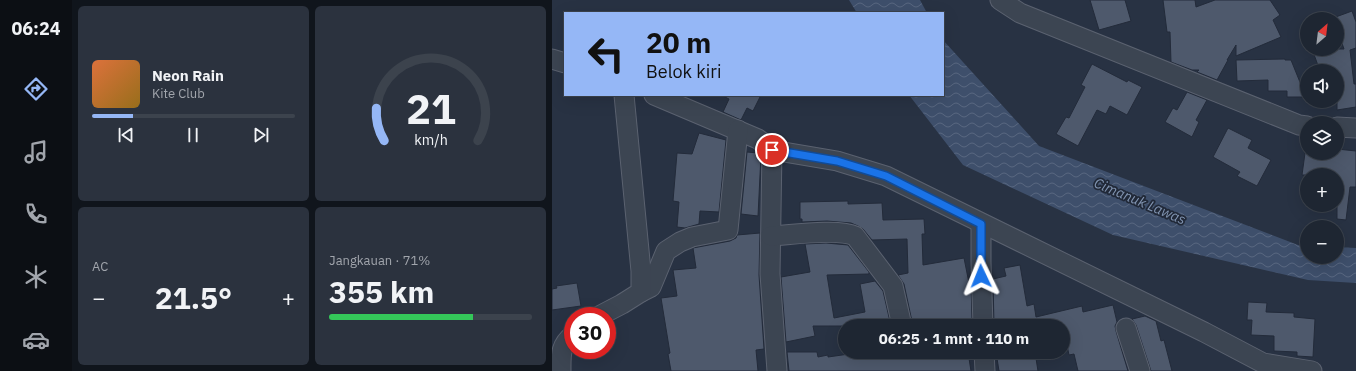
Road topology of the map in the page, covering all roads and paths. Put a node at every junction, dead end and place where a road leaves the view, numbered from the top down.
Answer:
1 (1000, 0) edge
2 (552, 58) edge
3 (564, 63) edge
4 (624, 96) edge
5 (656, 96) edge
6 (1300, 125) edge
7 (1344, 127) edge
8 (1356, 128) edge
9 (738, 130) junction
10 (772, 150) junction
11 (981, 224) junction
12 (770, 236) junction
13 (641, 292) junction
14 (616, 307) edge
15 (900, 319) edge
16 (983, 319) edge
17 (1126, 328) dead end
18 (564, 345) edge
19 (984, 359) edge
20 (1270, 367) edge
21 (561, 371) edge
22 (777, 371) edge
23 (985, 371) edge
24 (1140, 371) edge
25 (1312, 371) edge

1 - 6 street
2 - 3 street
4 - 13 street
5 - 9 street
7 - 8 street
9 - 10 street
9 - 13 street
10 - 11 street
10 - 12 street
11 - 16 street
11 - 20 street
12 - 15 street
12 - 22 street
13 - 14 street
17 - 24 street
18 - 21 street
19 - 23 street
20 - 25 street

